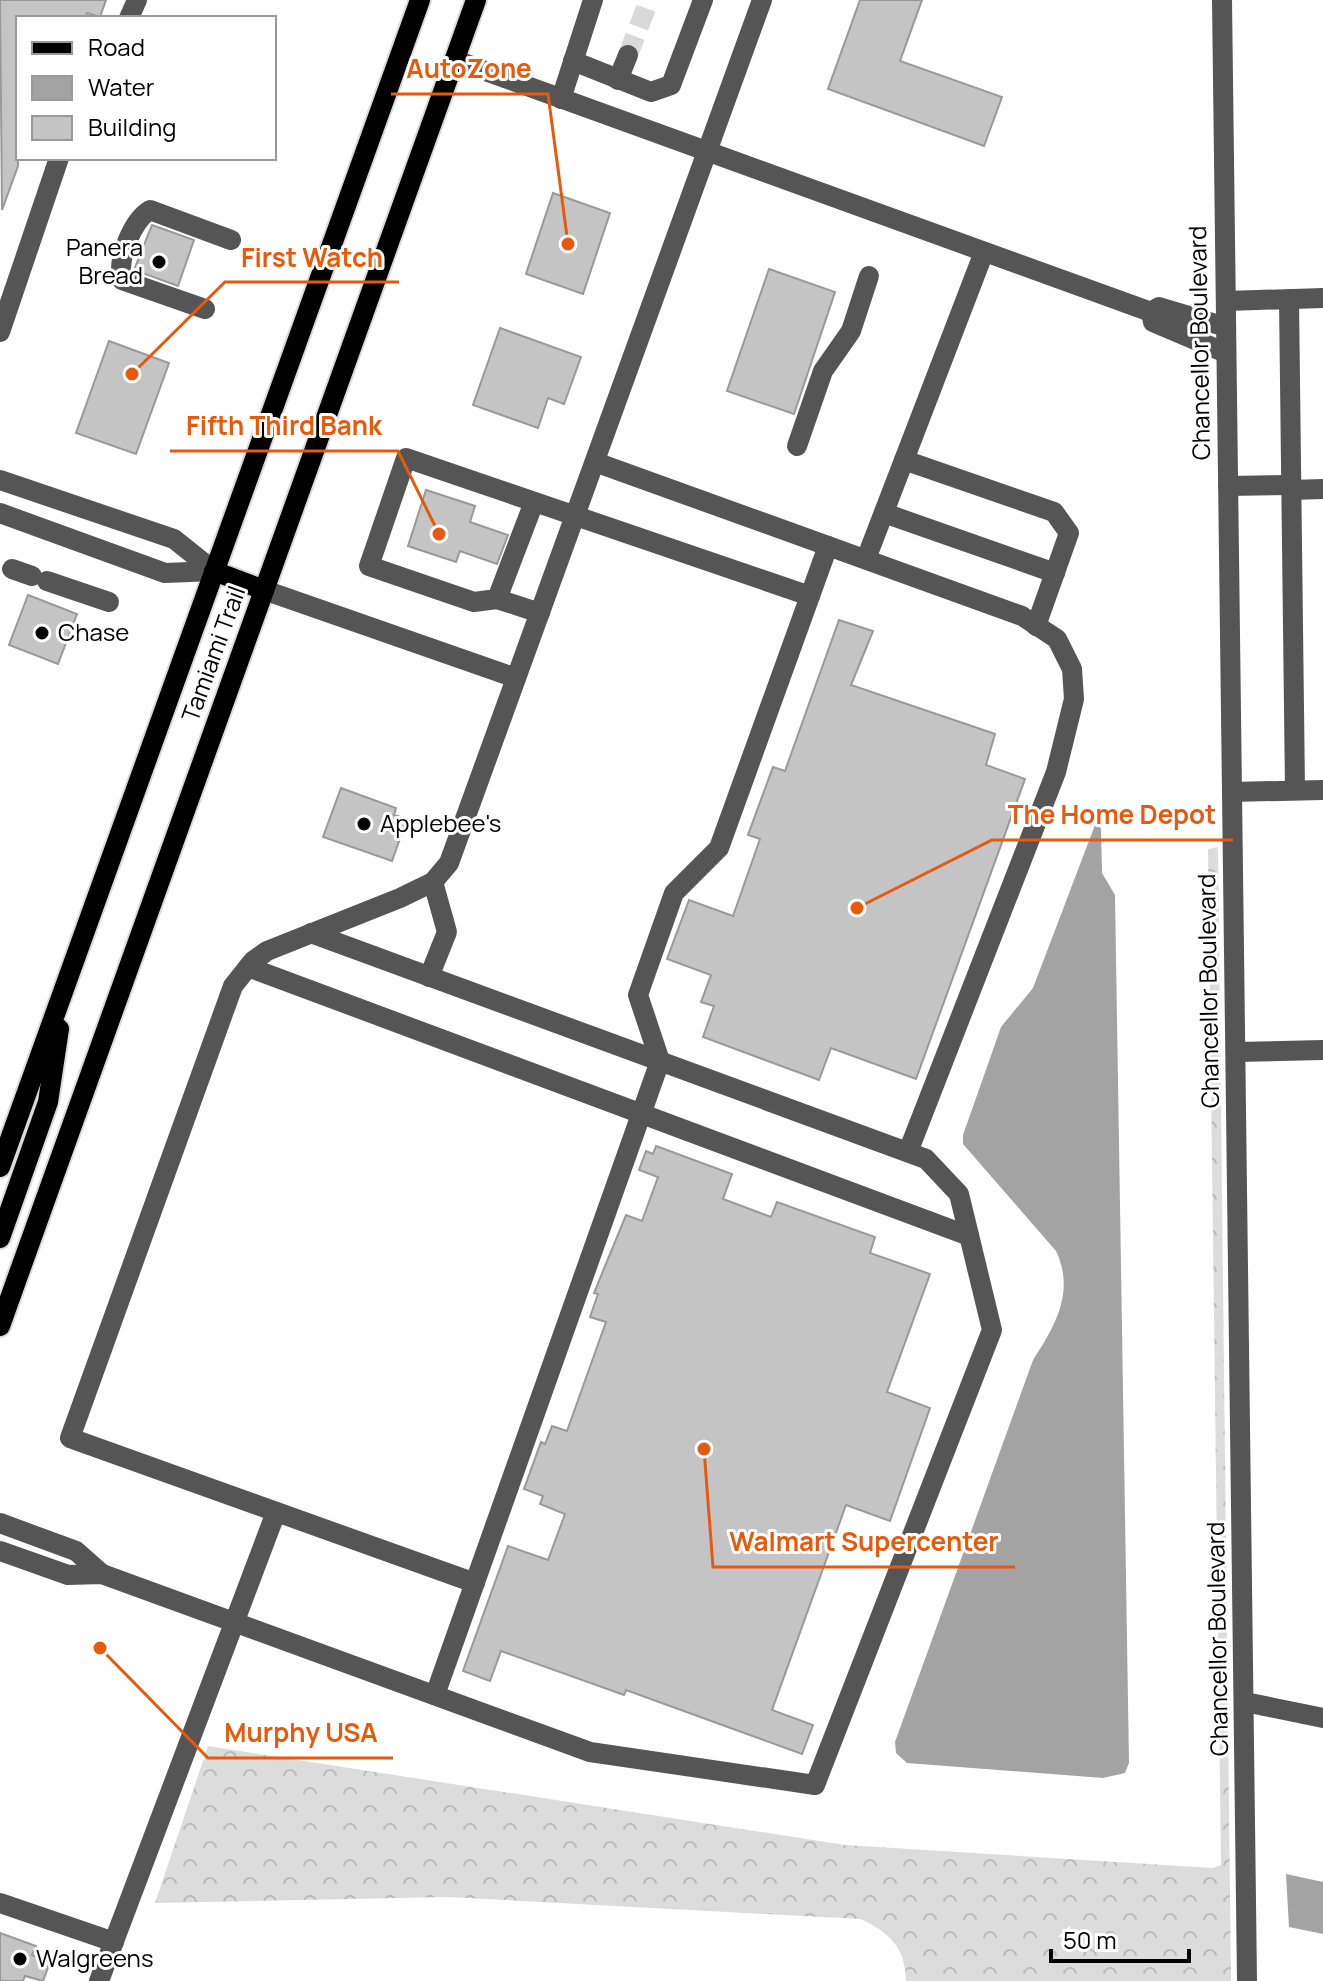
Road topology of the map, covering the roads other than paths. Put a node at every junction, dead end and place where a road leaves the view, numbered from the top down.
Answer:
1 (420, 0) edge
2 (462, 0) edge
3 (476, 0) edge
4 (593, 0) edge
5 (703, 0) edge
6 (762, 0) edge
7 (1222, 0) edge
8 (628, 55) tunnel mouth
9 (455, 60) junction
10 (573, 61) junction
11 (618, 80) junction
12 (561, 99) junction
13 (423, 149) junction
14 (707, 152) junction
15 (58, 160) edge
16 (231, 240) dead end
17 (984, 252) junction
18 (869, 276) dead end
19 (1323, 298) edge
20 (1289, 299) junction
21 (1226, 301) junction
22 (205, 309) dead end
23 (1151, 312) junction
24 (1226, 327) junction
25 (0, 332) edge
26 (1226, 353) junction
27 (797, 446) dead end
28 (904, 460) junction
29 (595, 462) junction
30 (0, 480) edge
31 (1228, 486) junction
32 (1291, 487) junction
33 (1323, 489) edge
34 (534, 502) junction
35 (0, 513) edge
36 (884, 513) junction
37 (575, 516) junction
38 (828, 546) junction
39 (866, 559) junction
40 (12, 569) dead end
41 (214, 571) junction
42 (1055, 573) junction
43 (264, 590) junction
44 (810, 596) junction
45 (497, 599) junction
46 (109, 602) dead end
47 (540, 613) junction
48 (1036, 626) junction
49 (516, 678) junction
50 (1295, 790) junction
51 (1323, 790) edge
52 (1232, 792) junction
53 (433, 882) junction
54 (311, 933) junction
55 (248, 967) junction
56 (429, 977) junction
57 (65, 985) junction
58 (1323, 1050) edge
59 (1236, 1052) junction
60 (660, 1061) junction
61 (641, 1114) junction
62 (908, 1152) junction
63 (0, 1167) edge
64 (969, 1236) junction
65 (0, 1238) edge
66 (0, 1326) edge
67 (276, 1512) junction
68 (0, 1523) edge
69 (0, 1551) edge
70 (102, 1574) junction
71 (475, 1583) junction
72 (235, 1623) junction
73 (435, 1695) junction
74 (1245, 1702) junction
75 (1323, 1718) edge
76 (0, 1903) edge
77 (114, 1942) junction
78 (99, 1981) edge
79 (1247, 1981) edge

1 - 41 main road, Tamiami Trail
2 - 13 main road
3 - 9 main road, Tamiami Trail
4 - 10 street
5 - 11 street
6 - 14 street
7 - 21 street, Chancellor Boulevard
8 - 11 street
9 - 12 street
9 - 13 main road, Tamiami Trail
10 - 11 street
10 - 12 street
12 - 14 street
13 - 43 main road, Tamiami Trail
14 - 17 street
14 - 29 street
15 - 25 street
16 - 22 street
17 - 23 street
17 - 28 street
18 - 27 street
19 - 20 street
20 - 21 street
20 - 32 street
21 - 24 street, Chancellor Boulevard
23 - 24 street
23 - 26 street
24 - 26 street, Chancellor Boulevard
26 - 31 street, Chancellor Boulevard
28 - 36 street
28 - 42 street
29 - 37 street
29 - 38 street
30 - 41 street
31 - 32 street
31 - 52 street, Chancellor Boulevard
32 - 33 street
32 - 50 street
34 - 37 street
34 - 45 street
34 - 45 street
35 - 41 street
36 - 39 street
36 - 42 street
37 - 44 street
37 - 47 street
38 - 39 street
38 - 44 street
39 - 48 street
40 - 46 street
41 - 43 main road
41 - 57 main road, Tamiami Trail
42 - 48 street
43 - 49 street
43 - 66 main road, Tamiami Trail
44 - 60 street
45 - 47 street
47 - 49 street
48 - 62 street
49 - 53 street
50 - 51 street
50 - 52 street
52 - 59 street, Chancellor Boulevard
53 - 54 street
53 - 56 street
54 - 55 street
54 - 56 street
55 - 61 street
55 - 67 street
56 - 60 street
57 - 63 main road, Tamiami Trail
57 - 65 main road
58 - 59 street
59 - 74 street, Chancellor Boulevard
60 - 61 street
60 - 62 street
61 - 64 street
61 - 71 street
62 - 64 street
64 - 73 street
67 - 71 street
67 - 72 street
68 - 70 street
69 - 70 street
70 - 72 street
71 - 73 street
72 - 73 street
72 - 77 street
74 - 75 street
74 - 79 street, Chancellor Boulevard
76 - 77 street
77 - 78 street

